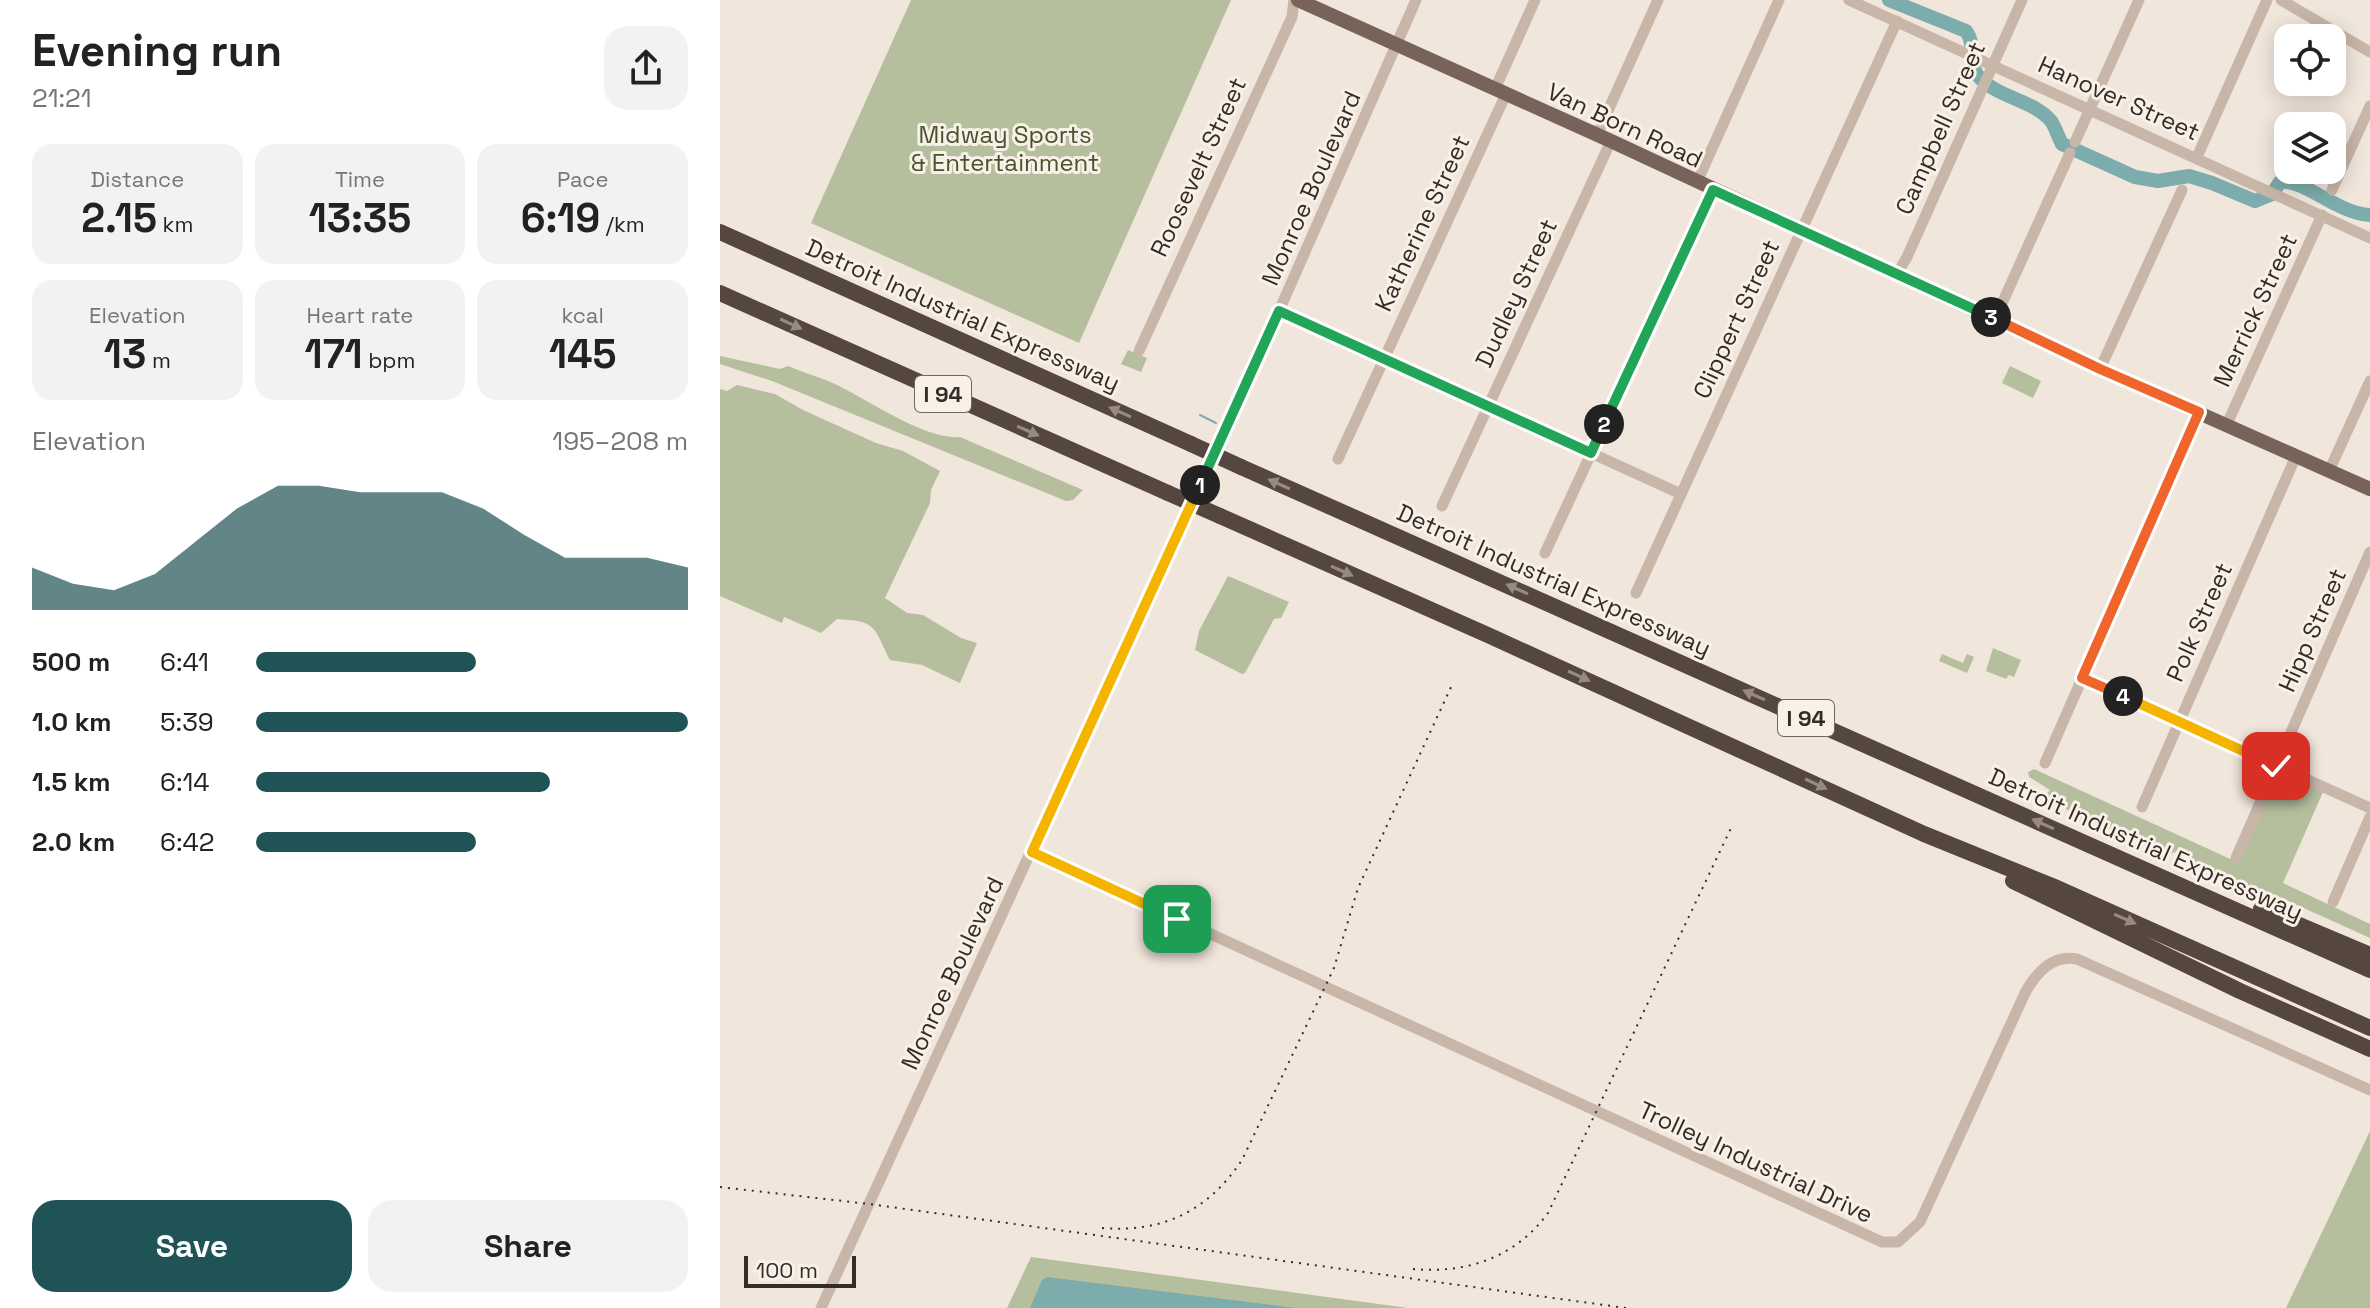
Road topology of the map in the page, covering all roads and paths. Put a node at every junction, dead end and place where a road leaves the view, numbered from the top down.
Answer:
1 (1296, 0) edge
2 (1416, 0) edge
3 (1535, 0) edge
4 (1658, 0) edge
5 (1779, 0) edge
6 (1849, 0) edge
7 (2022, 0) edge
8 (2139, 0) edge
9 (2267, 0) edge
10 (2281, 0) edge
11 (1897, 21) junction
12 (1399, 45) junction
13 (2370, 52) edge
14 (1990, 71) junction
15 (1501, 91) junction
16 (2370, 106) edge
17 (2090, 109) junction
18 (1604, 138) junction
19 (2075, 142) dead end
20 (2070, 153) dead end
21 (2197, 157) junction
22 (1697, 182) junction
23 (1713, 190) junction
24 (2182, 190) dead end
25 (2332, 190) dead end
26 (2322, 215) junction
27 (1801, 230) junction
28 (720, 232) edge
29 (2370, 238) edge
30 (1897, 274) junction
31 (720, 293) edge
32 (1279, 311) junction
33 (1995, 319) junction
34 (1139, 351) dead end
35 (1384, 359) junction
36 (2100, 369) junction
37 (2370, 381) edge
38 (1488, 406) junction
39 (2199, 412) junction
40 (2227, 424) junction
41 (1591, 453) junction
42 (2296, 456) junction
43 (1338, 459) dead end
44 (2329, 471) junction
45 (2370, 489) edge
46 (1681, 494) junction
47 (1442, 506) dead end
48 (2370, 552) edge
49 (1545, 553) dead end
50 (1636, 593) dead end
51 (2082, 678) junction
52 (2180, 722) junction
53 (2045, 763) dead end
54 (2276, 766) junction
55 (2142, 807) dead end
56 (2370, 808) edge
57 (2370, 817) edge
58 (1924, 834) junction
59 (2093, 846) junction
60 (1032, 852) junction
61 (2236, 858) dead end
62 (2333, 902) dead end
63 (2370, 955) edge
64 (2370, 970) edge
65 (2240, 991) junction
66 (2370, 1028) edge
67 (2370, 1049) edge
68 (2370, 1059) edge
69 (2370, 1090) edge
70 (821, 1308) edge

1 - 12 main road, Van Born Road
1 - 34 street, Roosevelt Street
2 - 12 street, Monroe Boulevard
3 - 15 street, Katherine Street
4 - 18 street, Dudley Street
5 - 22 street
6 - 11 street, Hanover Street
7 - 14 street, Campbell Street
8 - 17 street
9 - 21 street
10 - 13 street
11 - 14 street, Hanover Street
11 - 27 street, Clippert Street
12 - 15 main road, Van Born Road
12 - 32 street, Monroe Boulevard
14 - 17 street, Hanover Street
14 - 30 street, Campbell Street
15 - 18 main road, Van Born Road
15 - 35 street, Katherine Street
16 - 25 street
17 - 19 street
17 - 21 street, Hanover Street
18 - 22 main road, Van Born Road
18 - 38 street, Dudley Street
20 - 33 street
21 - 26 street, Hanover Street
22 - 23 main road, Van Born Road
23 - 27 main road, Van Born Road
23 - 41 street
24 - 36 street
26 - 29 street, Hanover Street
26 - 40 street, Merrick Street
27 - 30 main road, Van Born Road
27 - 46 street, Clippert Street
59 -> 28 highway, Detroit Industrial Expressway / I 94, bridge
30 - 33 main road, Van Born Road
31 -> 58 highway, I 94, bridge
32 - 35 street
32 - 60 street, Monroe Boulevard
33 - 36 main road, Van Born Road
35 - 38 street
35 - 43 street, Katherine Street
36 - 39 main road, Van Born Road
37 - 44 street
38 - 41 street
38 - 47 street, Dudley Street
39 - 40 main road, Van Born Road
39 - 51 street, Merrick Street
40 - 42 main road, Van Born Road
41 - 46 street
41 - 49 street
42 - 44 main road, Van Born Road
42 - 52 street, Polk Street
44 - 45 main road, Van Born Road
46 - 50 street, Clippert Street
48 - 54 street, Hipp Street
51 - 52 street
51 - 53 street, Merrick Street
52 - 54 street
52 - 55 street, Polk Street
54 - 56 street
54 - 61 street, Hipp Street
57 - 62 street
58 - 65 highway
58 -> 66 highway, I 94
59 - 63 highway
59 - 64 highway, Detroit Industrial Expressway / I 94
60 - 69 street, Trolley Industrial Drive
60 - 70 street, Monroe Boulevard
65 - 67 highway
65 - 68 highway

